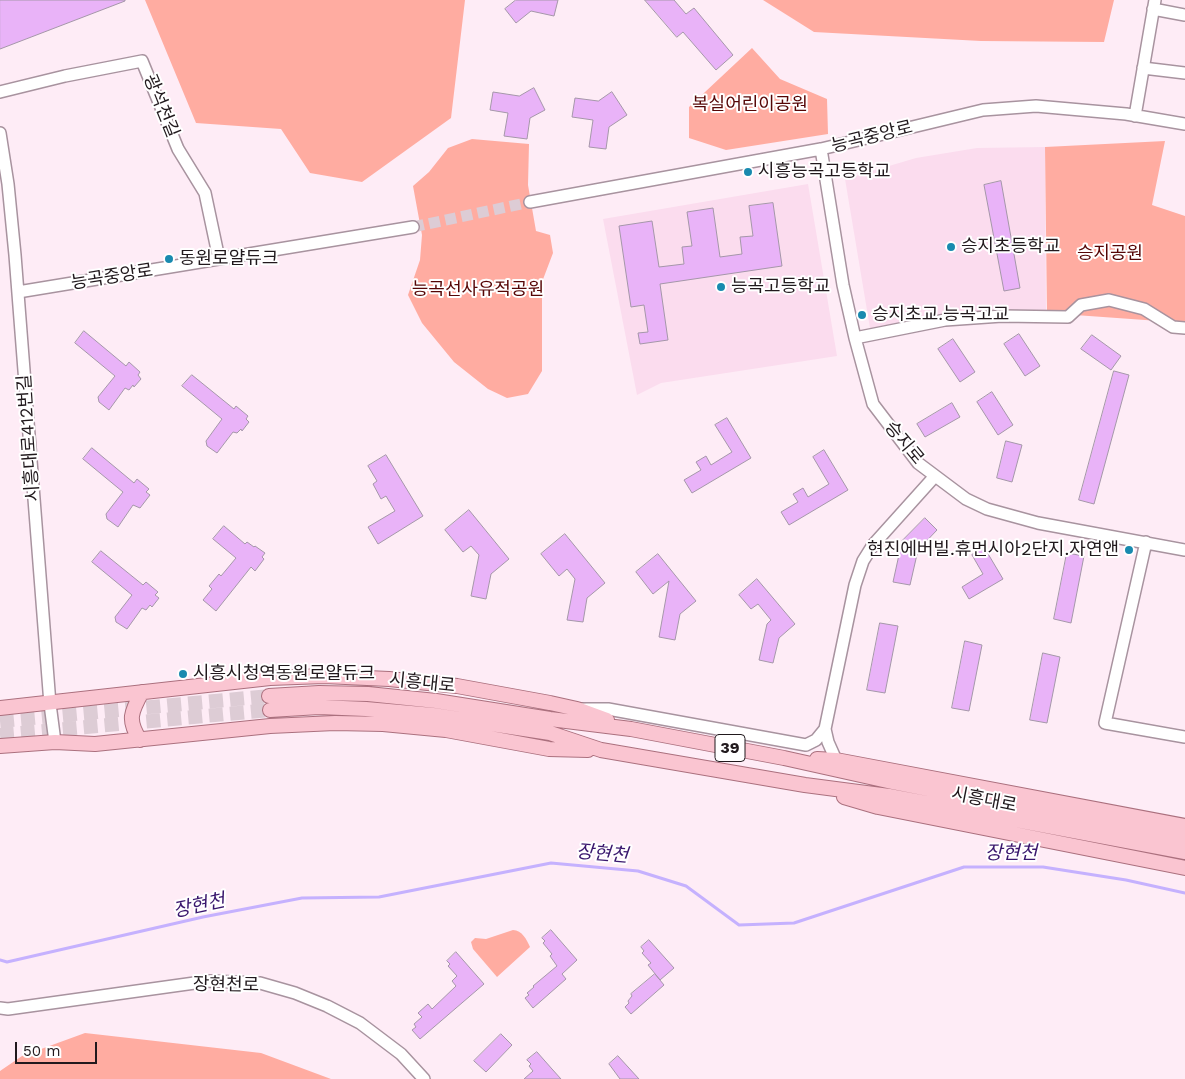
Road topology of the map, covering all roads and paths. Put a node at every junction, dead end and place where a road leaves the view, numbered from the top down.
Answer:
1 (1154, 5) edge
2 (1185, 15) edge
3 (1143, 68) junction
4 (1185, 73) edge
5 (0, 92) edge
6 (1135, 116) junction
7 (1185, 124) edge
8 (0, 134) edge
9 (821, 149) junction
10 (530, 202) tunnel mouth
11 (413, 227) tunnel mouth
12 (219, 259) junction
13 (18, 292) junction
14 (1185, 328) edge
15 (855, 338) junction
16 (935, 476) junction
17 (1146, 542) junction
18 (1185, 550) edge
19 (142, 692) junction
20 (50, 704) junction
21 (0, 708) edge
22 (577, 709) junction
23 (631, 729) junction
24 (825, 729) junction
25 (1185, 737) edge
26 (140, 740) junction
27 (55, 742) junction
28 (0, 746) edge
29 (601, 750) junction
30 (784, 758) junction
31 (836, 760) junction
32 (805, 785) junction
33 (1185, 826) edge
34 (1185, 840) edge
35 (1185, 852) edge
36 (1185, 868) edge
37 (0, 1008) edge
38 (424, 1079) edge

1 - 2 street
1 - 3 street
3 - 4 street
3 - 6 street
5 - 12 street, 광석천길
6 - 7 street, 능곡중앙로
6 - 9 street, 능곡중앙로
8 - 13 street, 시흥대로412번길
9 - 10 street, 능곡중앙로
9 - 15 street, 승지로
11 - 12 street, 능곡중앙로
12 - 13 street, 능곡중앙로
13 - 20 street, 시흥대로412번길
14 - 15 street
15 - 16 street, 승지로
16 - 17 street, 승지로
16 - 24 street
17 - 18 street, 승지로
17 - 25 street
19 - 20 main road, 시흥대로
19 - 22 main road, 시흥대로
19 - 26 main road
20 - 21 main road, 시흥대로
20 - 27 street, 시흥대로412번길
22 - 23 main road, 시흥대로
22 - 24 street
23 - 29 main road, 시흥대로 / 39
23 - 30 main road, 시흥대로 / 39
24 - 31 street
26 - 27 main road, 시흥대로
26 - 29 main road, 시흥대로
27 - 28 main road, 시흥대로
29 - 32 main road, 시흥대로 / 39
30 - 31 main road, 시흥대로
30 - 34 main road, 시흥대로 / 39
31 - 33 main road, 시흥대로
32 - 35 main road, 시흥대로 / 39
32 - 36 main road, 시흥대로
37 - 38 street, 장현천로

